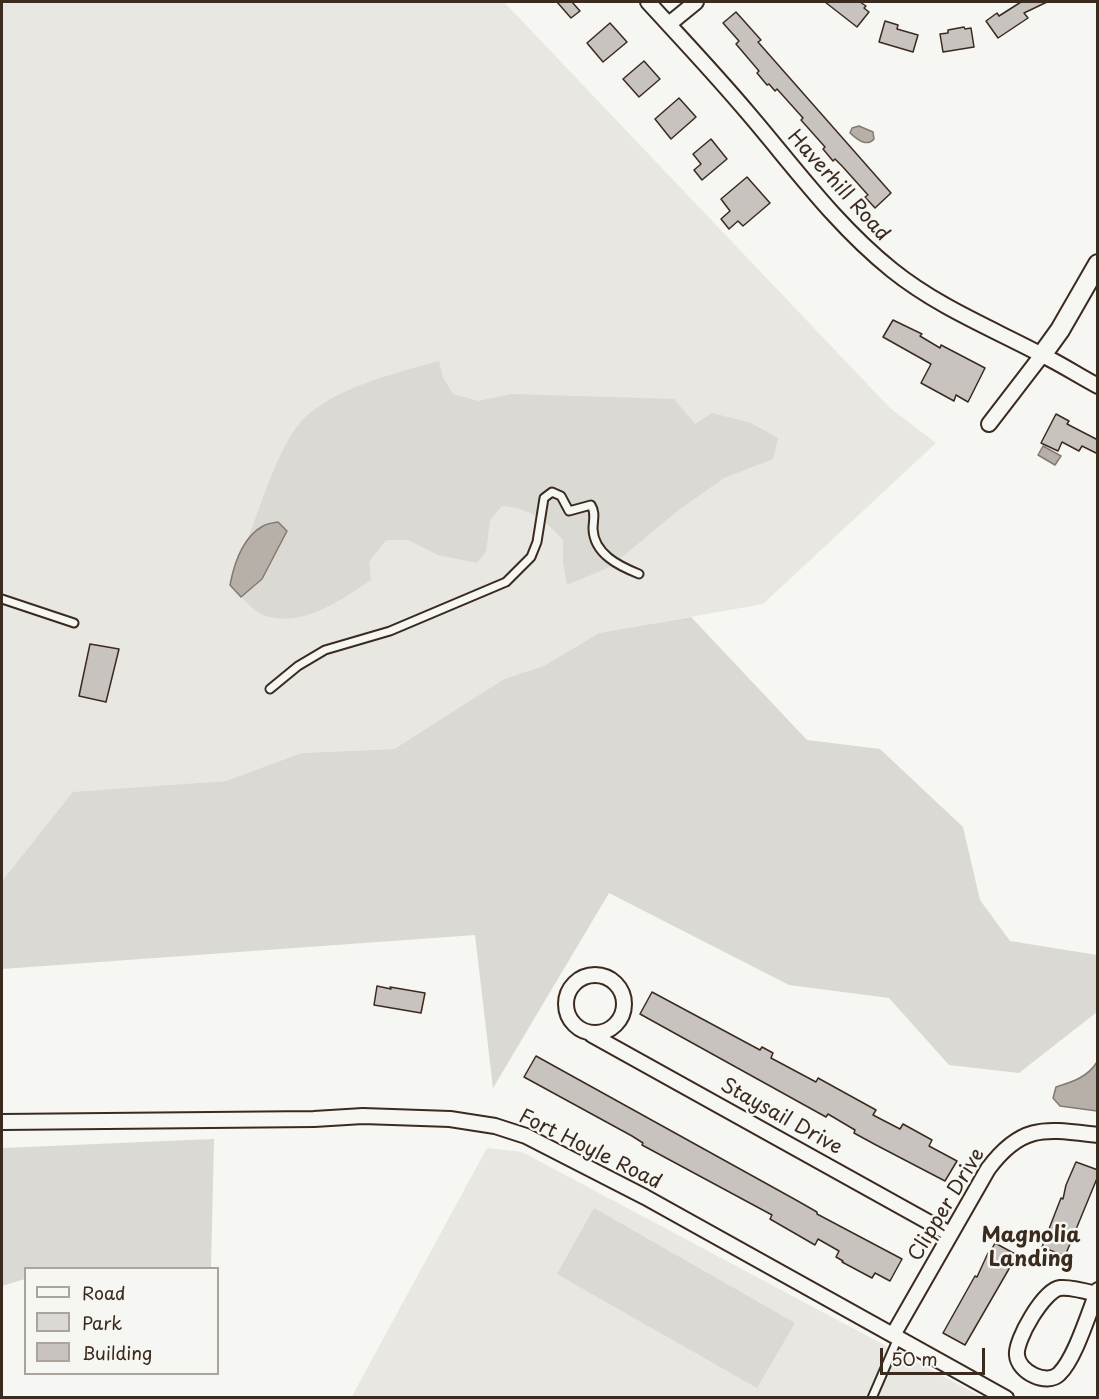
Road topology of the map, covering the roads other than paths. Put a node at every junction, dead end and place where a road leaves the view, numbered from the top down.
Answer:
1 (648, 2) edge
2 (696, 2) edge
3 (669, 24) junction
4 (1098, 264) edge
5 (1042, 355) junction
6 (1098, 386) edge
7 (989, 424) dead end
8 (639, 574) dead end
9 (2, 599) edge
10 (74, 623) dead end
11 (270, 689) dead end
12 (592, 1035) junction
13 (2, 1122) edge
14 (1098, 1135) edge
15 (950, 1234) junction
16 (1097, 1292) edge
17 (896, 1337) junction
18 (872, 1398) edge
19 (1006, 1398) edge

1 - 3 street, Haverhill Road
2 - 3 street
3 - 5 street, Haverhill Road
4 - 5 street
5 - 6 street, Haverhill Road
5 - 7 street
8 - 11 lane
9 - 10 lane
12 - 12 street, Staysail Drive
12 - 15 street, Staysail Drive
13 - 17 street, Fort Hoyle Road
14 - 15 street, Clipper Drive
15 - 17 street, Clipper Drive
16 - 16 street
17 - 18 lane
17 - 19 street, Fort Hoyle Road

